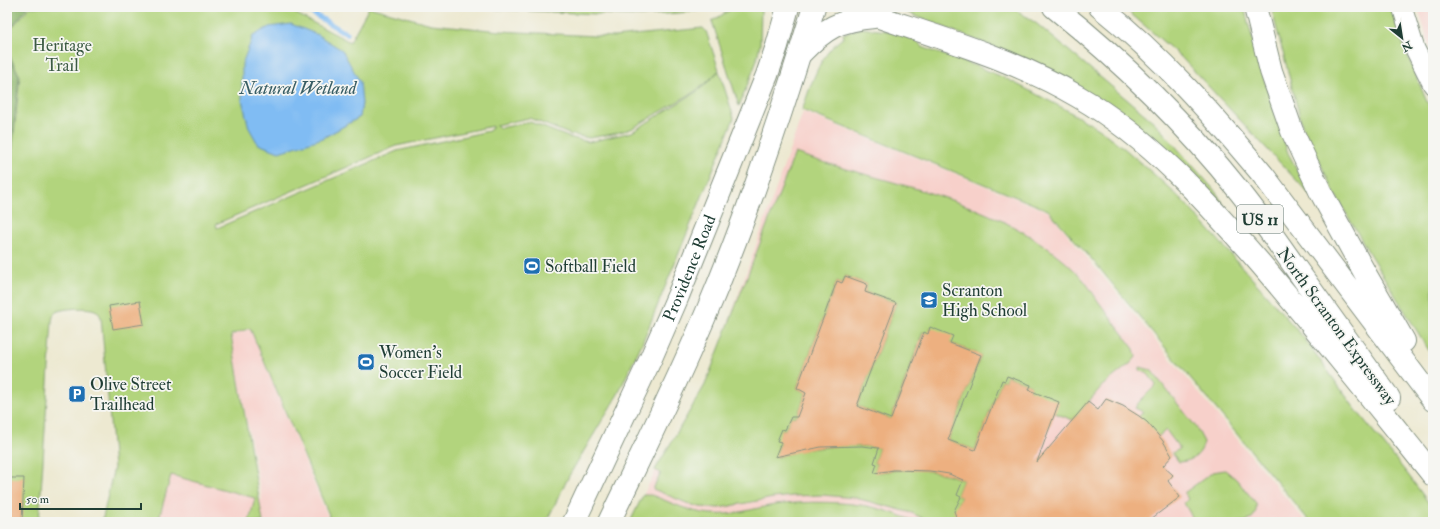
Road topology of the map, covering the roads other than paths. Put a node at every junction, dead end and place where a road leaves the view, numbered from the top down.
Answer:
1 (788, 7) edge
2 (814, 7) edge
3 (850, 7) edge
4 (1054, 7) edge
5 (1100, 7) edge
6 (1255, 7) edge
7 (1402, 7) edge
8 (878, 17) junction
9 (800, 53) junction
10 (1433, 85) edge
11 (1433, 390) edge
12 (1433, 400) edge
13 (1433, 459) edge
14 (1433, 475) edge
15 (574, 522) edge
16 (609, 522) edge

1 - 15 main road, Providence Road
2 - 9 main road, Providence Road
3 - 8 main road
4 - 13 main road, North Scranton Expressway / US 11
5 - 12 main road, North Scranton Expressway / US 11
6 - 11 main road
7 - 10 street
8 - 9 main road
8 - 14 main road
9 - 16 main road, Providence Road

